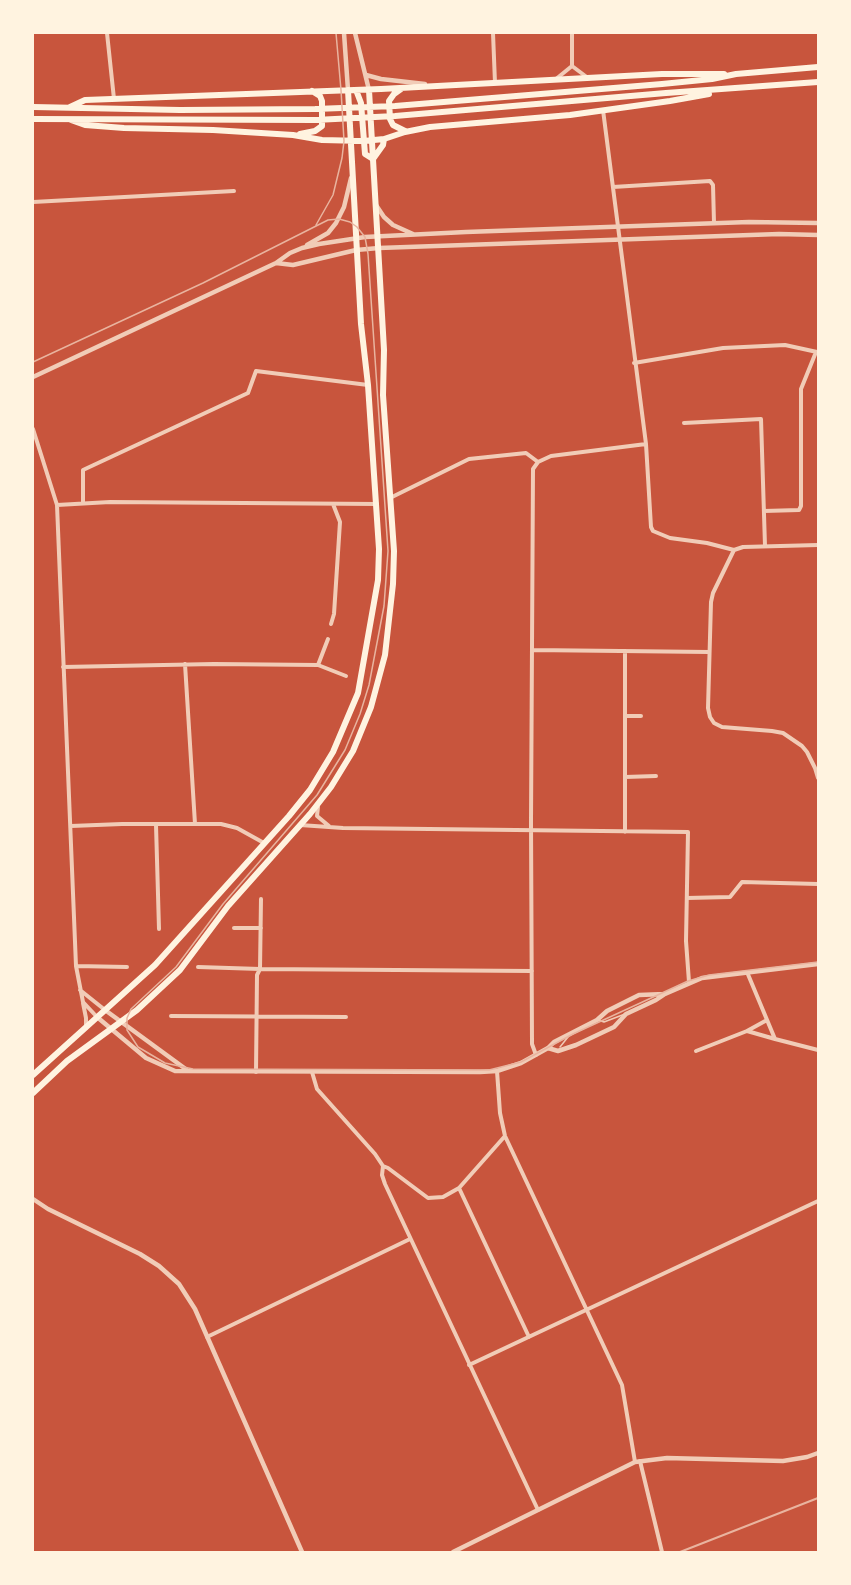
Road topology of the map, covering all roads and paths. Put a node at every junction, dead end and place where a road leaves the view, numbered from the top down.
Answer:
1 (107, 33) edge
2 (344, 33) edge
3 (354, 33) edge
4 (493, 33) edge
5 (572, 33) edge
6 (572, 66) junction
7 (818, 67) edge
8 (736, 74) junction
9 (366, 75) junction
10 (588, 78) junction
11 (553, 81) junction
12 (818, 82) edge
13 (495, 83) junction
14 (436, 86) junction
15 (402, 88) junction
16 (734, 89) junction
17 (352, 90) junction
18 (369, 90) junction
19 (311, 91) junction
20 (114, 99) junction
21 (33, 107) edge
22 (68, 108) junction
23 (603, 111) junction
24 (68, 118) junction
25 (33, 119) edge
26 (405, 132) junction
27 (293, 135) junction
28 (384, 139) junction
29 (373, 140) junction
30 (351, 141) junction
31 (364, 141) junction
32 (373, 159) junction
33 (353, 172) junction
34 (613, 187) junction
35 (234, 191) dead end
36 (33, 202) edge
37 (376, 204) junction
38 (817, 223) edge
39 (714, 224) junction
40 (618, 228) junction
41 (415, 235) junction
42 (818, 235) edge
43 (378, 236) junction
44 (356, 238) junction
45 (620, 239) junction
46 (302, 248) junction
47 (379, 248) junction
48 (357, 250) junction
49 (276, 263) junction
50 (817, 352) edge
51 (634, 363) junction
52 (33, 377) edge
53 (368, 385) junction
54 (684, 423) dead end
55 (33, 429) edge
56 (646, 444) junction
57 (538, 462) junction
58 (390, 498) junction
59 (83, 502) junction
60 (333, 504) junction
61 (376, 504) junction
62 (57, 505) junction
63 (764, 511) junction
64 (818, 545) edge
65 (765, 546) junction
66 (734, 550) junction
67 (331, 624) dead end
68 (328, 639) dead end
69 (532, 650) junction
70 (625, 651) junction
71 (709, 652) junction
72 (185, 664) junction
73 (318, 665) junction
74 (63, 667) junction
75 (346, 676) dead end
76 (625, 716) junction
77 (641, 716) dead end
78 (656, 776) dead end
79 (625, 777) junction
80 (818, 778) edge
81 (319, 803) junction
82 (195, 824) junction
83 (156, 825) junction
84 (300, 825) junction
85 (71, 826) junction
86 (330, 826) junction
87 (532, 831) junction
88 (625, 832) junction
89 (264, 844) junction
90 (818, 884) edge
91 (687, 898) junction
92 (261, 899) dead end
93 (159, 928) dead end
94 (234, 928) dead end
95 (261, 928) junction
96 (818, 964) edge
97 (76, 966) junction
98 (127, 967) dead end
99 (198, 967) dead end
100 (260, 969) junction
101 (532, 970) junction
102 (748, 974) junction
103 (689, 982) junction
104 (80, 990) junction
105 (653, 993) junction
106 (664, 994) junction
107 (83, 1002) junction
108 (646, 1005) junction
109 (105, 1010) junction
110 (626, 1014) junction
111 (171, 1016) dead end
112 (256, 1016) junction
113 (97, 1017) junction
114 (346, 1017) dead end
115 (597, 1020) junction
116 (767, 1020) junction
117 (121, 1022) junction
118 (86, 1028) junction
119 (110, 1030) junction
120 (747, 1031) junction
121 (572, 1033) junction
122 (775, 1039) junction
123 (548, 1048) junction
124 (558, 1050) junction
125 (818, 1050) edge
126 (696, 1051) dead end
127 (536, 1055) junction
128 (187, 1070) junction
129 (497, 1071) junction
130 (256, 1072) junction
131 (312, 1072) junction
132 (33, 1074) edge
133 (33, 1093) edge
134 (505, 1136) junction
135 (383, 1166) junction
136 (459, 1188) junction
137 (33, 1199) edge
138 (818, 1201) edge
139 (410, 1239) junction
140 (586, 1310) junction
141 (207, 1337) junction
142 (528, 1337) junction
143 (470, 1365) junction
144 (818, 1453) edge
145 (638, 1462) junction
146 (538, 1510) junction
147 (302, 1552) edge
148 (453, 1552) edge
149 (662, 1552) edge

1 - 20 street
2 - 17 street
3 - 9 street
4 - 13 street
5 - 6 street
6 - 10 street
6 - 11 street
7 - 8 main road
8 - 10 main road
8 - 22 main road
9 - 14 street
9 - 18 street
10 - 11 main road
11 - 13 main road
12 - 16 main road
13 - 14 main road
14 - 15 main road
15 - 18 main road
15 - 26 main road
16 - 23 main road
16 - 24 main road
17 - 18 main road
17 - 19 main road
17 - 30 main road
17 - 31 main road
18 - 29 main road
19 - 20 main road
19 - 27 main road
20 - 22 main road
21 - 22 main road
23 - 26 main road
23 - 34 street
24 - 25 main road
24 - 27 main road
26 - 28 main road
27 - 30 main road
28 - 29 main road
28 - 32 main road
29 - 31 main road
29 - 32 main road
30 - 31 main road
30 - 33 main road
31 - 32 main road
32 - 37 main road
33 - 44 main road
33 - 46 street
34 - 39 street
34 - 40 street
35 - 36 street
37 - 41 street
37 - 43 main road
38 - 39 street
39 - 40 street
40 - 41 street
40 - 45 street
41 - 43 street
42 - 45 street
43 - 44 street
43 - 47 main road
44 - 46 street
44 - 48 main road
45 - 47 street
45 - 51 street
46 - 49 street
47 - 48 street
47 - 58 main road
48 - 49 street
48 - 53 main road
49 - 52 street
50 - 51 street
50 - 63 street
51 - 56 street
53 - 59 street
53 - 61 main road
54 - 63 street
55 - 62 street
56 - 57 street
56 - 66 street
57 - 58 street
57 - 69 street
58 - 81 main road
59 - 60 street
59 - 62 street
60 - 61 street
60 - 67 street
61 - 89 main road
62 - 74 street
63 - 65 street
64 - 65 street
65 - 66 street
66 - 71 street
68 - 73 street
69 - 70 street
69 - 87 street
70 - 71 street
70 - 76 street
71 - 80 street
72 - 73 street
72 - 74 street
72 - 82 street
73 - 75 street
74 - 85 street
76 - 77 street
76 - 79 street
78 - 79 street
79 - 88 street
81 - 84 main road
81 - 86 street
82 - 83 street
82 - 89 street
83 - 85 street
83 - 93 street
84 - 86 street
84 - 117 main road
85 - 97 street
86 - 87 street
87 - 88 street
87 - 101 street
88 - 91 street
89 - 109 main road
90 - 91 street
91 - 103 street
92 - 95 street
94 - 95 street
95 - 100 street
96 - 102 street
97 - 98 street
97 - 104 street
99 - 100 street
100 - 101 street
100 - 112 street
101 - 127 street
102 - 103 street
102 - 116 street
103 - 106 street
104 - 107 street
104 - 109 street
105 - 106 street
105 - 108 lane
105 - 115 street
106 - 108 street
107 - 113 street
107 - 118 street
108 - 110 street
109 - 113 main road
109 - 117 street
110 - 115 lane
110 - 124 street
111 - 112 street
112 - 114 street
112 - 130 street
113 - 118 main road
113 - 119 street
115 - 121 street
116 - 120 street
116 - 122 street
117 - 119 main road
117 - 128 street
118 - 132 main road
119 - 128 street
119 - 133 main road
120 - 122 street
120 - 126 street
121 - 123 street
121 - 124 lane
122 - 125 street
123 - 124 street
123 - 127 street
127 - 129 street
128 - 130 street
129 - 131 street
129 - 134 street
130 - 131 street
131 - 135 street
134 - 136 street
134 - 140 street
135 - 136 street
135 - 139 street
136 - 142 street
137 - 141 street
138 - 140 street
139 - 141 street
139 - 143 street
140 - 142 street
140 - 145 street
141 - 147 street
142 - 143 street
143 - 146 street
144 - 145 street
145 - 146 street
145 - 149 street
146 - 148 street

